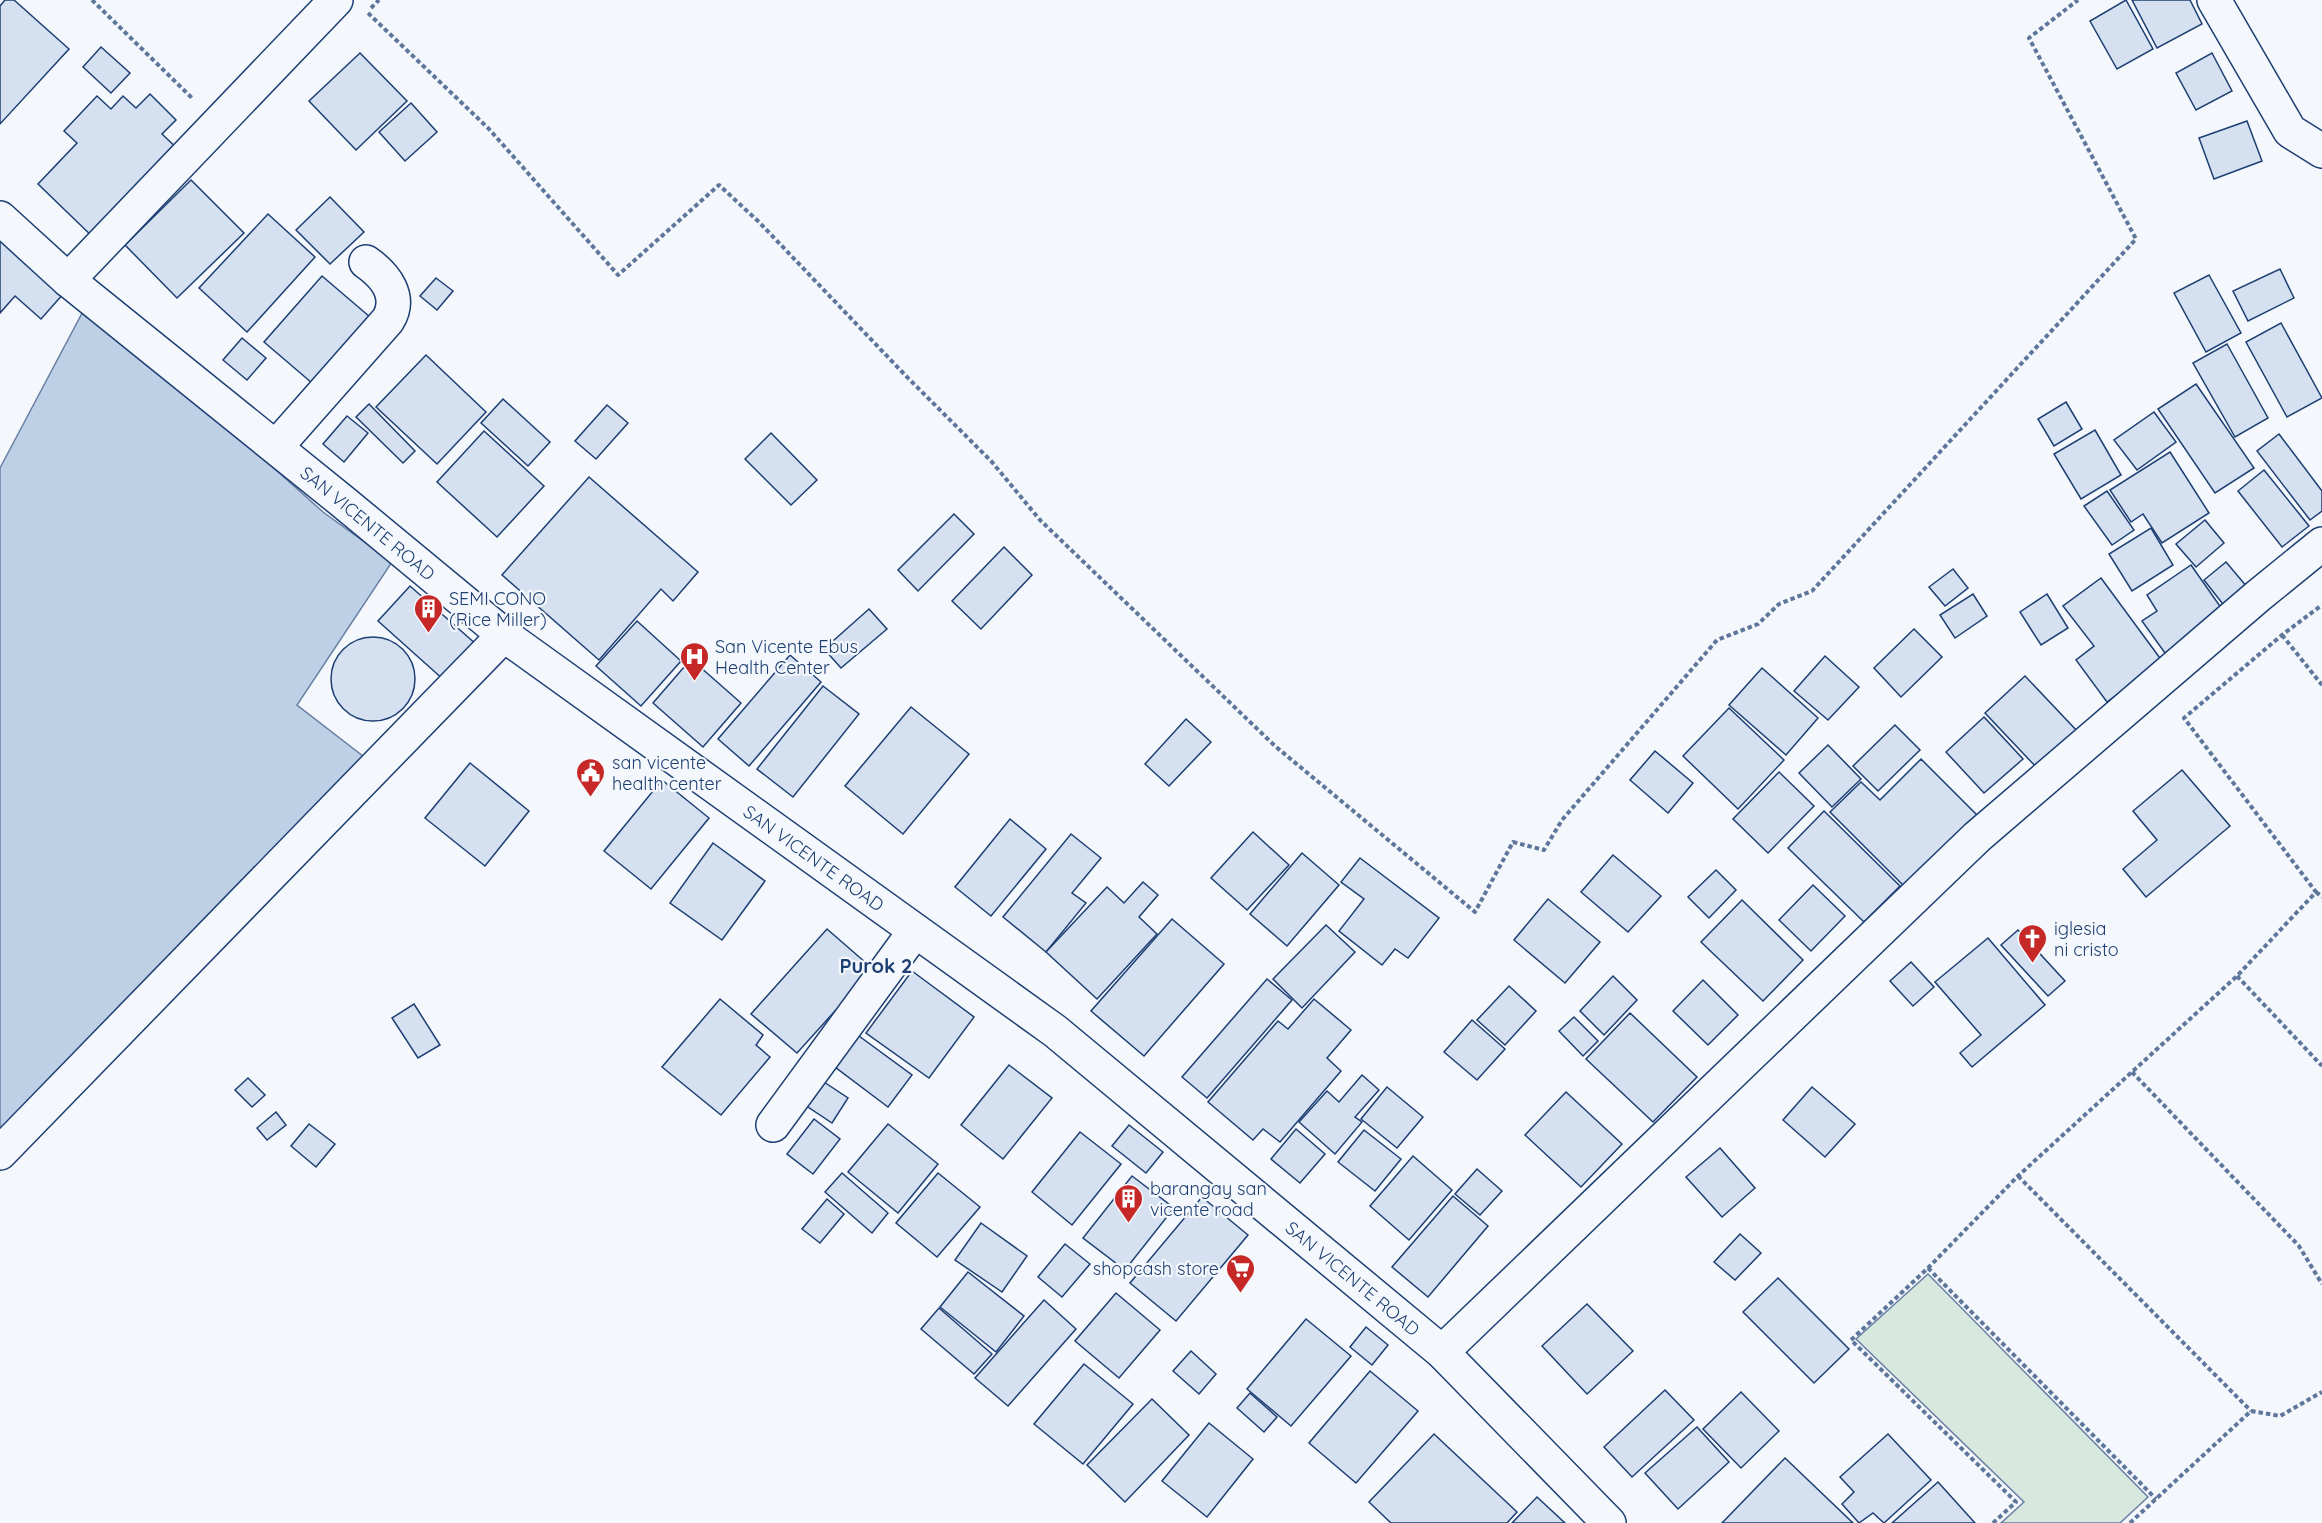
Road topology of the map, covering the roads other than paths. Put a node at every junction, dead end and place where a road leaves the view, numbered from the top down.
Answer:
1 (336, 0) edge
2 (2214, 0) edge
3 (2322, 151) edge
4 (0, 218) edge
5 (366, 262) dead end
6 (68, 280) junction
7 (276, 447) junction
8 (2322, 544) edge
9 (504, 635) junction
10 (915, 931) junction
11 (773, 1125) dead end
12 (0, 1153) edge
13 (1442, 1352) junction
14 (1609, 1523) edge

1 - 6 street
2 - 3 street
4 - 6 street, SAN VICENTE ROAD
5 - 7 street
6 - 7 street, SAN VICENTE ROAD
7 - 9 street, SAN VICENTE ROAD
8 - 13 street
9 - 10 street, SAN VICENTE ROAD
9 - 12 street
10 - 11 street
10 - 13 street, SAN VICENTE ROAD
13 - 14 street, SAN VICENTE ROAD

